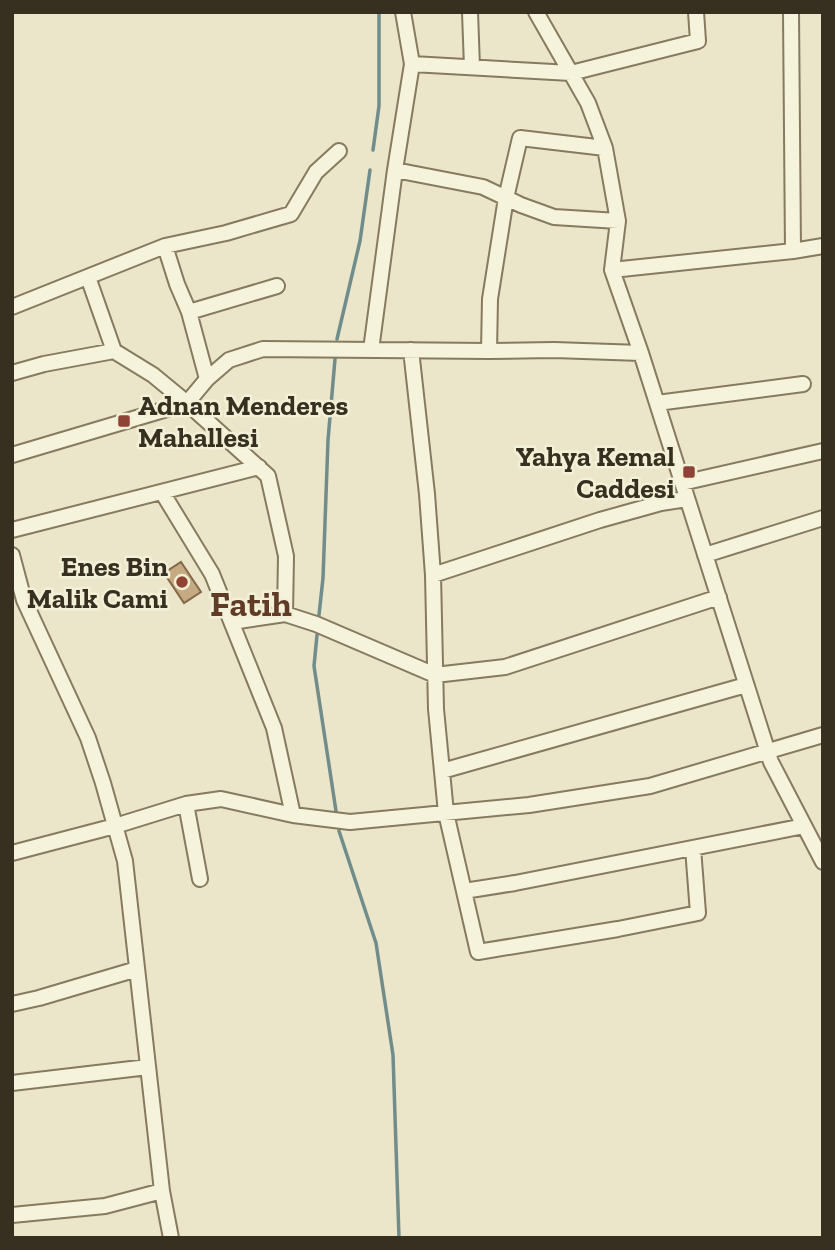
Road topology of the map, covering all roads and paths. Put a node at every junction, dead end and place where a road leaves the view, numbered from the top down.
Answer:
1 (403, 12) edge
2 (470, 12) edge
3 (536, 12) edge
4 (696, 12) edge
5 (791, 12) edge
6 (412, 64) junction
7 (472, 67) junction
8 (571, 73) junction
9 (605, 148) junction
10 (340, 151) dead end
11 (395, 170) junction
12 (506, 198) junction
13 (618, 221) junction
14 (165, 246) junction
15 (823, 246) edge
16 (793, 251) junction
17 (612, 270) junction
18 (88, 277) junction
19 (277, 286) dead end
20 (12, 307) edge
21 (189, 312) junction
22 (371, 350) junction
23 (411, 350) junction
24 (114, 351) junction
25 (489, 351) junction
26 (641, 353) junction
27 (12, 373) edge
28 (207, 379) junction
29 (803, 384) dead end
30 (187, 403) junction
31 (657, 403) junction
32 (823, 452) edge
33 (12, 455) edge
34 (259, 467) junction
35 (682, 484) junction
36 (162, 492) junction
37 (687, 499) junction
38 (823, 518) edge
39 (12, 530) edge
40 (12, 555) edge
41 (705, 555) junction
42 (433, 575) junction
43 (719, 597) junction
44 (285, 614) junction
45 (232, 622) junction
46 (435, 675) junction
47 (746, 685) junction
48 (823, 735) edge
49 (768, 752) junction
50 (442, 771) junction
51 (186, 804) junction
52 (446, 813) junction
53 (293, 815) junction
54 (804, 826) junction
55 (115, 827) junction
56 (693, 848) junction
57 (12, 853) edge
58 (823, 862) edge
59 (200, 879) dead end
60 (464, 891) junction
61 (137, 969) junction
62 (12, 1004) edge
63 (148, 1068) junction
64 (12, 1083) edge
65 (162, 1191) junction
66 (12, 1215) edge
67 (171, 1238) edge

1 - 6 street
2 - 7 street
3 - 8 street
4 - 8 street
5 - 16 street
6 - 7 street
6 - 11 street
7 - 8 street
8 - 9 street
9 - 12 street
9 - 13 street
10 - 14 street
11 - 12 street
11 - 22 street
12 - 13 street
12 - 25 street
13 - 17 street
14 - 18 street
14 - 21 street
15 - 16 street
16 - 17 street
17 - 26 street
18 - 20 street
18 - 24 street
19 - 21 street
21 - 28 street
22 - 23 street
22 - 28 street
23 - 25 street
23 - 42 street
24 - 27 street
24 - 30 street
25 - 26 street
26 - 31 street
28 - 30 street
29 - 31 street
30 - 33 street
30 - 34 street
31 - 35 street
32 - 35 street
34 - 36 street
34 - 44 street
35 - 37 street
36 - 39 street
36 - 45 street
37 - 41 street
37 - 42 street
38 - 41 street
40 - 55 street
41 - 43 street
42 - 46 street
43 - 46 street
43 - 47 street
44 - 45 street
44 - 46 street
45 - 53 street
46 - 50 street
47 - 49 street
47 - 50 street
48 - 49 street
49 - 52 street
49 - 54 street
50 - 52 street
51 - 53 street
51 - 55 street
51 - 59 street
52 - 53 street
52 - 60 street
54 - 56 street
54 - 58 street
55 - 57 street
55 - 61 street
56 - 60 street
56 - 60 street
61 - 62 street
61 - 63 street
63 - 64 street
63 - 65 street
65 - 66 street
65 - 67 street

